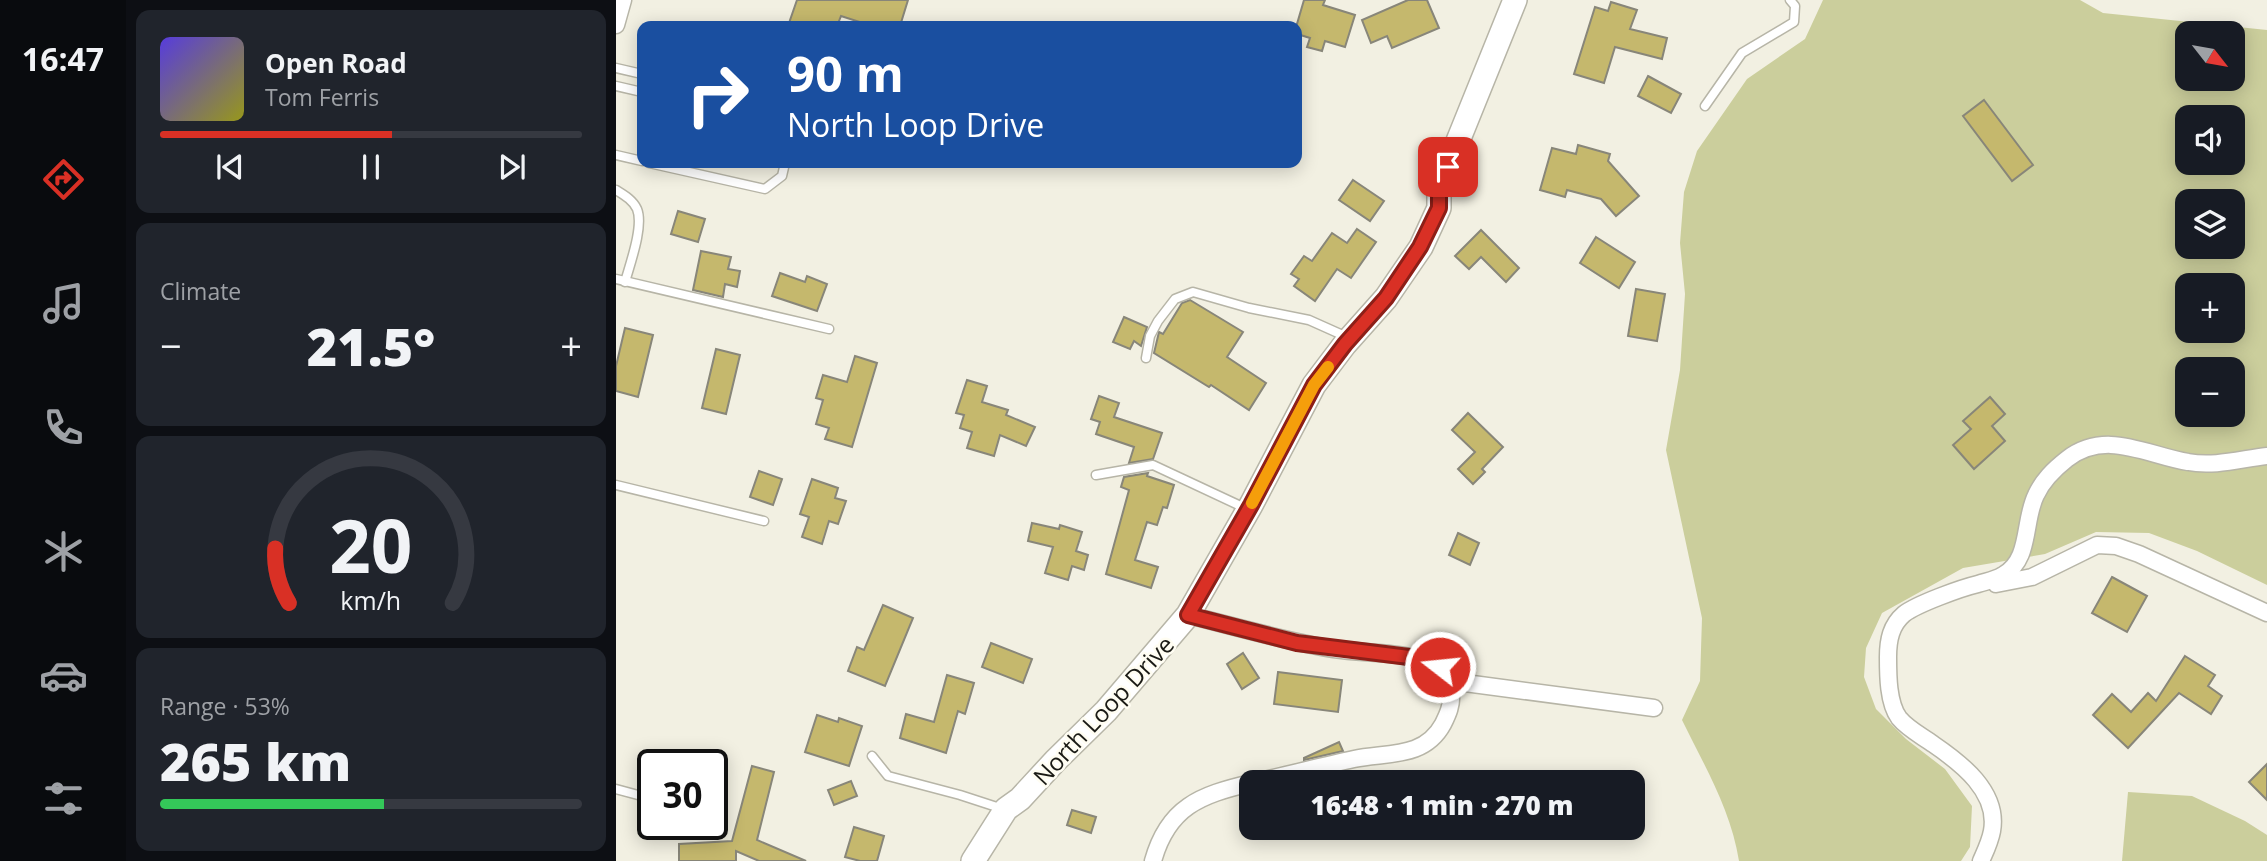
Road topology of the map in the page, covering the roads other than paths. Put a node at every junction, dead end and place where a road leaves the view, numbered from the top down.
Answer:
1 (623, 0) edge
2 (1515, 0) edge
3 (1790, 0) edge
4 (616, 25) edge
5 (616, 68) edge
6 (637, 73) edge
7 (616, 86) edge
8 (637, 91) edge
9 (1705, 106) dead end
10 (616, 155) edge
11 (637, 160) edge
12 (671, 168) edge
13 (784, 168) edge
14 (616, 190) edge
15 (621, 281) edge
16 (829, 329) dead end
17 (1350, 339) junction
18 (1146, 358) dead end
19 (2267, 456) edge
20 (1096, 475) dead end
21 (616, 485) edge
22 (1248, 509) junction
23 (764, 521) dead end
24 (1959, 591) junction
25 (2267, 613) edge
26 (1188, 615) junction
27 (1450, 681) junction
28 (1654, 708) dead end
29 (872, 756) dead end
30 (1308, 770) edge
31 (1239, 786) edge
32 (616, 789) edge
33 (637, 795) edge
34 (1006, 810) junction
35 (973, 861) edge
36 (1153, 861) edge
37 (1981, 861) edge

1 - 4 street
2 - 17 street, North Loop Drive
3 - 9 lane
5 - 6 lane
7 - 8 lane
10 - 11 lane
12 - 13 lane
14 - 15 lane
15 - 16 lane
17 - 18 lane
17 - 22 street, North Loop Drive
19 - 24 street
20 - 22 lane
21 - 23 lane
22 - 26 street, North Loop Drive
24 - 25 street
24 - 37 street
26 - 27 street
26 - 34 street, North Loop Drive
27 - 28 street
27 - 30 street
29 - 34 lane
31 - 36 street
32 - 33 lane
34 - 35 street, North Loop Drive

